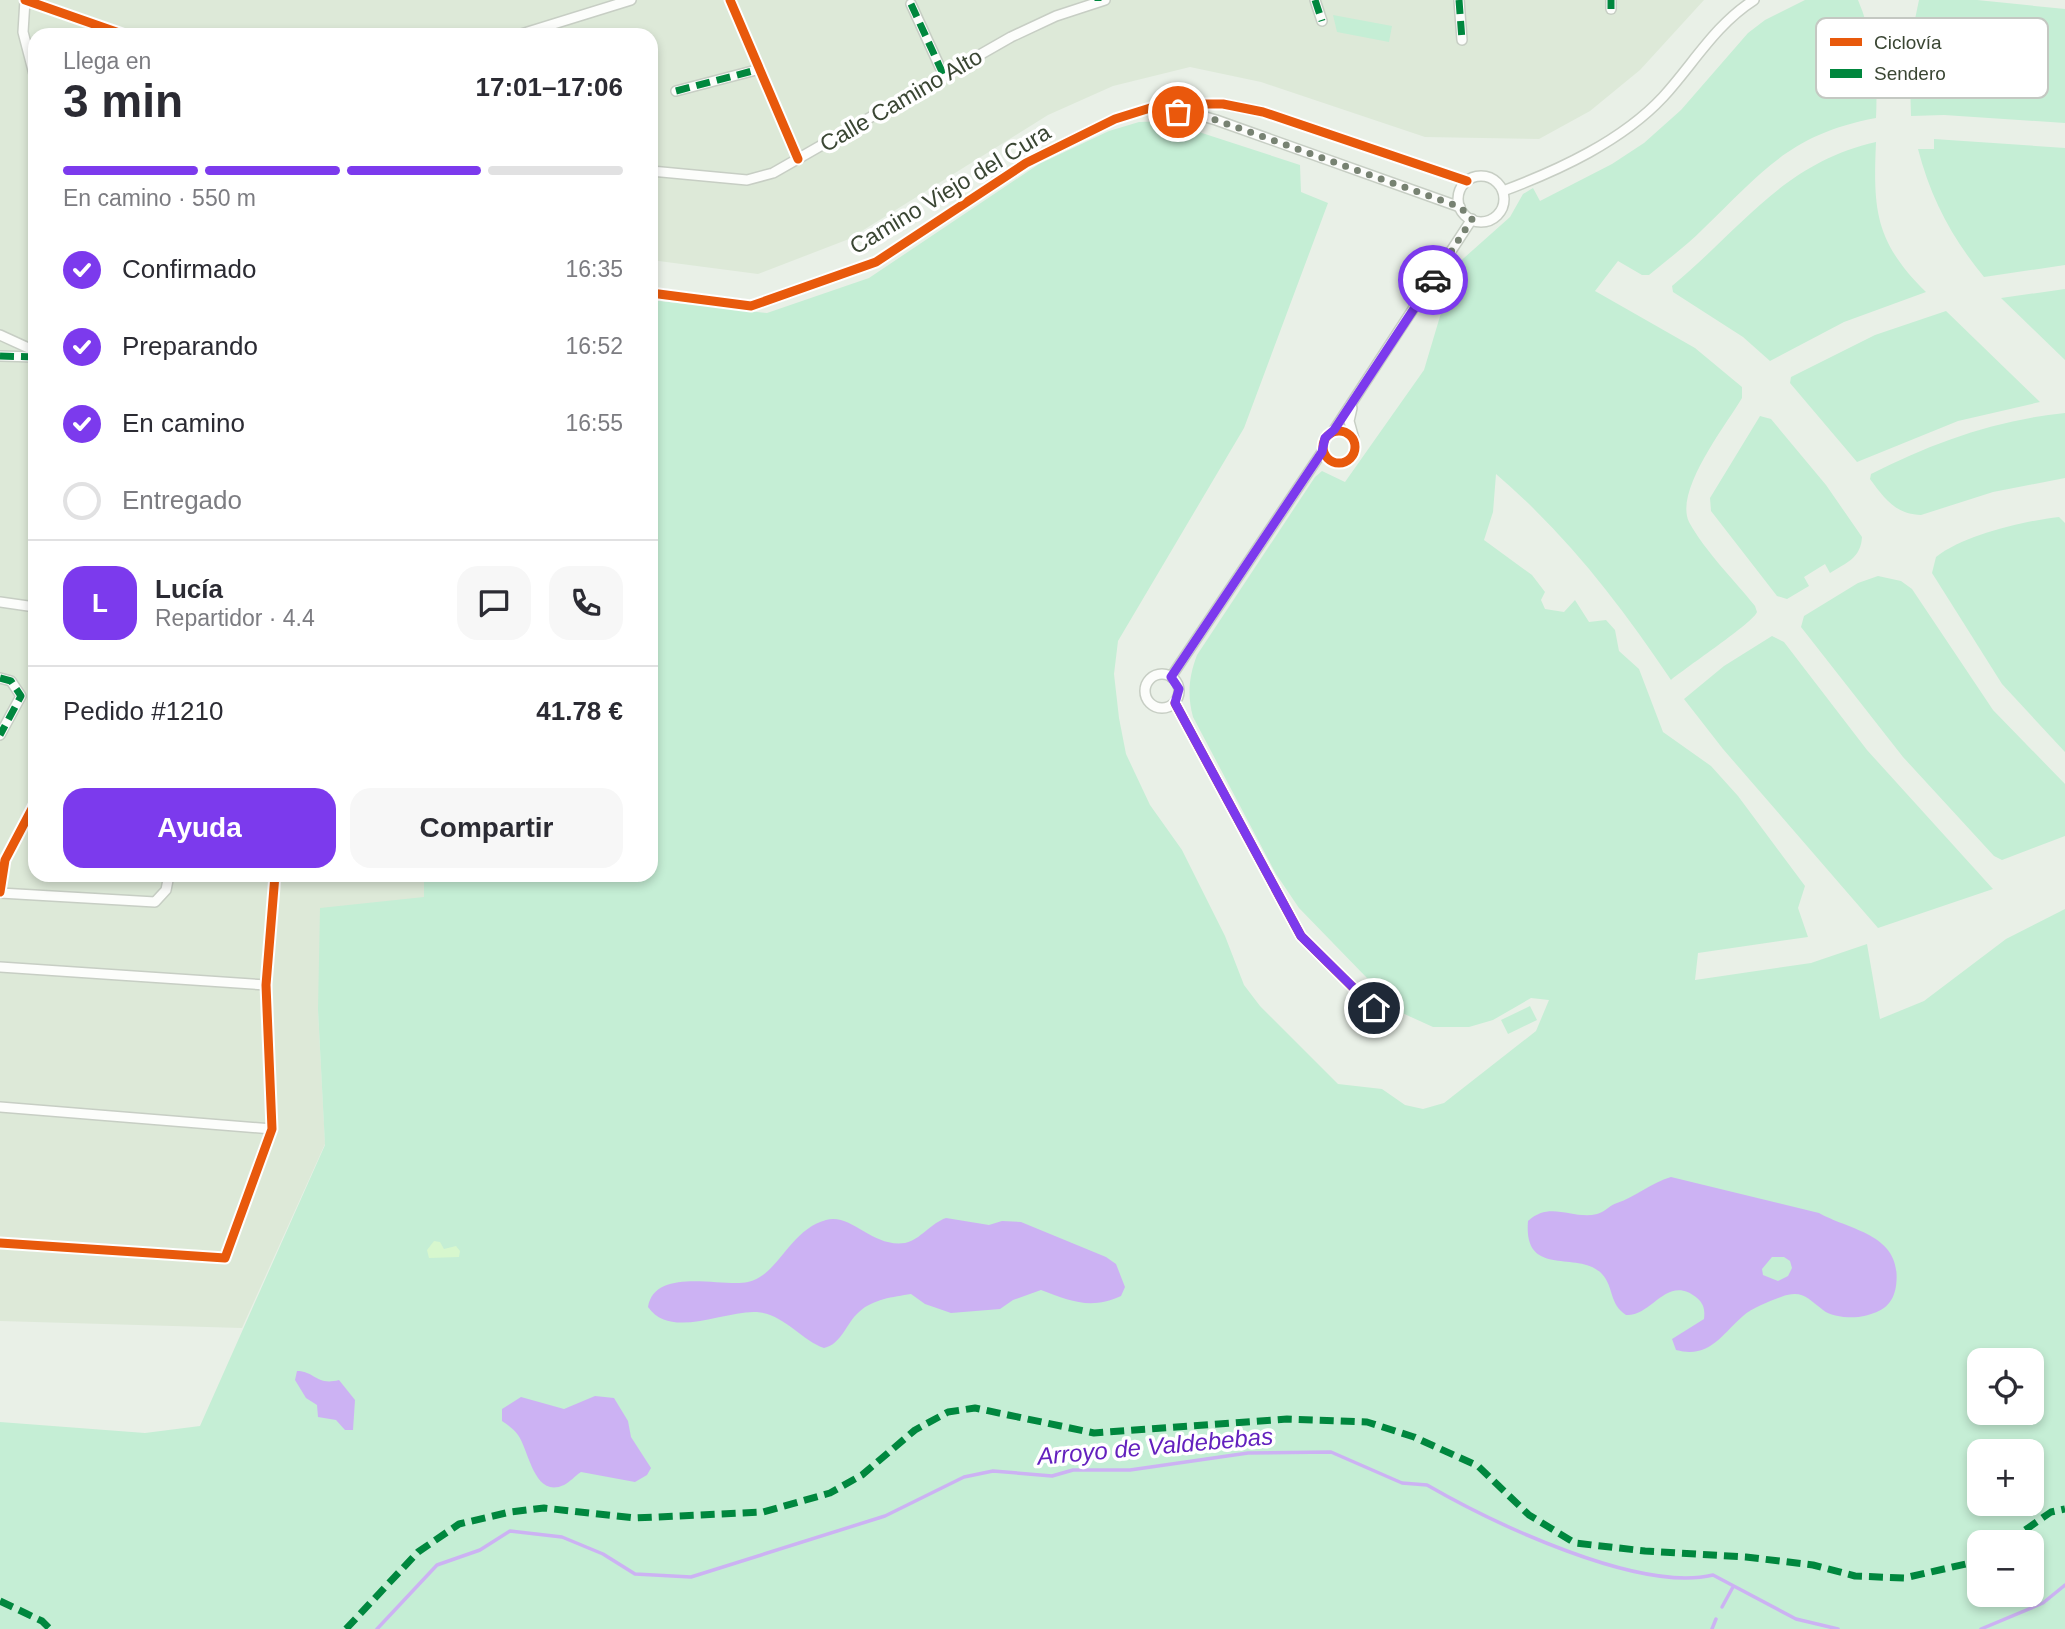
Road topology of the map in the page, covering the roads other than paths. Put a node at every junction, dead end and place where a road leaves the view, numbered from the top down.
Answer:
1 (25, 0) edge
2 (631, 0) edge
3 (730, 0) edge
4 (1100, 0) edge
5 (1315, 0) edge
6 (1459, 0) edge
7 (1754, 0) edge
8 (911, 4) dead end
9 (1322, 21) dead end
10 (105, 28) edge
11 (541, 28) edge
12 (1462, 40) dead end
13 (28, 51) edge
14 (760, 69) junction
15 (944, 76) junction
16 (676, 91) dead end
17 (1138, 112) junction
18 (798, 159) junction
19 (658, 173) edge
20 (1467, 181) junction
21 (1503, 191) junction
22 (1460, 207) junction
23 (1472, 219) junction
24 (658, 294) edge
25 (0, 335) edge
26 (28, 348) edge
27 (0, 356) edge
28 (28, 357) edge
29 (1352, 403) junction
30 (1334, 430) junction
31 (1354, 439) junction
32 (1322, 452) junction
33 (1329, 461) junction
34 (1307, 476) junction
35 (0, 602) edge
36 (28, 606) edge
37 (1171, 677) junction
38 (0, 678) edge
39 (1175, 703) junction
40 (0, 735) edge
41 (28, 815) edge
42 (3, 859) edge
43 (168, 882) edge
44 (274, 882) edge
45 (0, 893) edge
46 (0, 967) edge
47 (266, 985) junction
48 (1390, 1024) dead end
49 (0, 1107) edge
50 (272, 1129) junction
51 (0, 1243) edge

1 - 10 street
1 - 13 street
2 - 11 street
3 - 14 street
4 - 15 street, Calle Camino Alto
5 - 9 street
6 - 12 street
7 - 21 street
8 - 15 street
14 - 16 street
14 - 18 street
15 - 18 street, Calle Camino Alto
17 - 20 street, Camino Viejo del Cura
17 - 22 street, Camino Viejo del Cura
17 - 24 street, Camino Viejo del Cura
18 - 19 street, Calle Camino Alto
20 - 21 street
20 - 22 street
21 - 23 street
22 - 23 street
23 - 29 street
25 - 26 street
27 - 28 street
29 - 30 street
29 - 31 street
30 - 31 street
30 - 32 street
31 - 33 street
32 - 33 street
32 - 34 street
33 - 34 street
34 - 37 street
35 - 36 street
37 - 39 street
37 - 39 street
38 - 40 street
39 - 48 street
41 - 42 street
42 - 45 street
43 - 45 street
44 - 47 street
46 - 47 street
47 - 50 street
49 - 50 street
50 - 51 street

